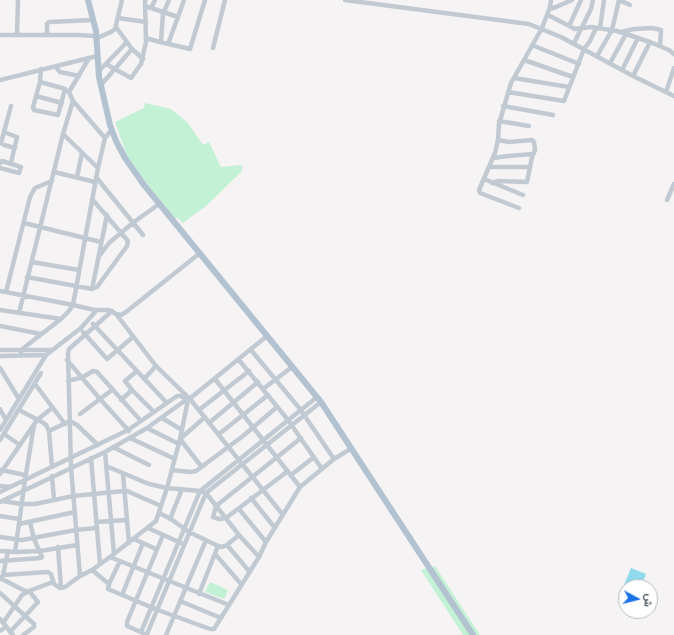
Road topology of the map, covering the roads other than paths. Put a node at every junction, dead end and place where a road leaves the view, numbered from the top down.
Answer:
1 (18, 0) edge
2 (88, 0) edge
3 (122, 0) edge
4 (145, 0) edge
5 (155, 0) edge
6 (169, 0) edge
7 (184, 0) edge
8 (204, 0) edge
9 (225, 0) edge
10 (345, 0) edge
11 (551, 0) edge
12 (564, 0) edge
13 (572, 0) edge
14 (581, 0) edge
15 (593, 0) edge
16 (604, 0) edge
17 (619, 0) edge
18 (561, 5) junction
19 (630, 5) dead end
20 (145, 6) junction
21 (151, 8) junction
22 (550, 9) junction
23 (164, 12) junction
24 (548, 15) junction
25 (178, 17) junction
26 (118, 18) junction
27 (93, 20) junction
28 (146, 22) junction
29 (569, 26) junction
30 (116, 27) junction
31 (542, 28) junction
32 (598, 28) junction
33 (581, 29) junction
34 (612, 30) junction
35 (624, 33) junction
36 (47, 34) junction
37 (0, 35) edge
38 (17, 35) junction
39 (97, 38) junction
40 (146, 38) junction
41 (638, 38) junction
42 (127, 42) junction
43 (160, 42) junction
44 (650, 42) junction
45 (168, 44) junction
46 (574, 44) junction
47 (532, 45) junction
48 (660, 46) junction
49 (213, 48) dead end
50 (132, 49) junction
51 (584, 49) junction
52 (674, 54) edge
53 (97, 56) junction
54 (597, 56) junction
55 (89, 58) junction
56 (143, 59) junction
57 (524, 60) junction
58 (610, 63) junction
59 (106, 64) junction
60 (578, 64) junction
61 (56, 66) junction
62 (674, 68) edge
63 (114, 69) junction
64 (41, 70) junction
65 (622, 70) junction
66 (98, 72) junction
67 (79, 76) junction
68 (573, 76) junction
69 (633, 76) junction
70 (514, 78) junction
71 (0, 80) edge
72 (40, 82) junction
73 (100, 85) junction
74 (569, 87) junction
75 (67, 91) junction
76 (508, 92) junction
77 (666, 92) junction
78 (36, 96) junction
79 (674, 96) edge
80 (73, 101) junction
81 (62, 103) junction
82 (12, 106) dead end
83 (503, 106) junction
84 (553, 115) dead end
85 (499, 121) junction
86 (530, 126) dead end
87 (112, 129) junction
88 (4, 132) junction
89 (63, 134) junction
90 (105, 138) junction
91 (1, 139) edge
92 (498, 140) junction
93 (15, 148) junction
94 (82, 153) junction
95 (533, 154) junction
96 (493, 158) junction
97 (0, 163) edge
98 (11, 163) junction
99 (489, 167) junction
100 (530, 167) junction
101 (0, 168) edge
102 (98, 168) junction
103 (54, 172) junction
104 (77, 177) junction
105 (484, 179) junction
106 (96, 180) junction
107 (52, 181) junction
108 (492, 183) junction
109 (674, 184) edge
110 (523, 195) dead end
111 (92, 199) junction
112 (667, 200) dead end
113 (159, 204) junction
114 (519, 208) dead end
115 (107, 215) junction
116 (134, 222) junction
117 (24, 224) junction
118 (40, 228) junction
119 (122, 233) junction
120 (143, 235) dead end
121 (84, 238) junction
122 (101, 242) junction
123 (200, 252) junction
124 (100, 255) junction
125 (32, 262) junction
126 (79, 270) junction
127 (27, 277) junction
128 (75, 286) junction
129 (92, 289) junction
130 (0, 291) edge
131 (6, 292) junction
132 (23, 295) junction
133 (73, 305) junction
134 (0, 310) edge
135 (95, 310) junction
136 (19, 313) junction
137 (114, 313) junction
138 (60, 319) junction
139 (94, 324) junction
140 (0, 326) edge
141 (84, 333) junction
142 (42, 334) junction
143 (267, 336) junction
144 (133, 337) junction
145 (0, 350) edge
146 (22, 350) junction
147 (51, 350) junction
148 (117, 350) junction
149 (251, 350) junction
150 (46, 355) junction
151 (0, 356) edge
152 (21, 356) junction
153 (67, 360) junction
154 (239, 360) junction
155 (156, 366) junction
156 (292, 367) junction
157 (0, 368) edge
158 (249, 371) junction
159 (137, 372) junction
160 (41, 374) dead end
161 (83, 377) junction
162 (144, 379) junction
163 (215, 379) junction
164 (276, 379) junction
165 (68, 380) junction
166 (258, 382) junction
167 (35, 384) junction
168 (263, 389) junction
169 (112, 390) junction
170 (132, 390) junction
171 (225, 391) junction
172 (268, 395) junction
173 (19, 399) junction
174 (100, 399) junction
175 (121, 400) junction
176 (189, 400) junction
177 (319, 400) junction
178 (234, 402) junction
179 (167, 403) junction
180 (277, 407) junction
181 (52, 408) junction
182 (0, 409) edge
183 (300, 409) junction
184 (19, 410) junction
185 (199, 410) junction
186 (154, 412) junction
187 (80, 414) dead end
188 (304, 414) junction
189 (244, 415) junction
190 (162, 418) junction
191 (205, 418) junction
192 (6, 420) junction
193 (37, 420) junction
194 (288, 420) junction
195 (70, 421) junction
196 (141, 421) junction
197 (209, 423) junction
198 (65, 424) junction
199 (34, 425) junction
200 (292, 425) junction
201 (254, 427) junction
202 (147, 428) junction
203 (0, 430) edge
204 (128, 430) junction
205 (182, 430) junction
206 (49, 431) junction
207 (219, 434) junction
208 (2, 436) edge
209 (132, 437) junction
210 (301, 438) junction
211 (180, 439) junction
212 (264, 440) junction
213 (179, 444) junction
214 (267, 444) junction
215 (20, 445) junction
216 (98, 445) junction
217 (229, 446) junction
218 (113, 447) junction
219 (352, 448) junction
220 (105, 452) junction
221 (314, 457) junction
222 (71, 458) junction
223 (91, 458) junction
224 (278, 458) junction
225 (175, 459) junction
226 (239, 459) junction
227 (334, 460) junction
228 (149, 464) dead end
229 (243, 464) junction
230 (106, 466) junction
231 (201, 466) junction
232 (52, 467) junction
233 (71, 467) junction
234 (322, 469) junction
235 (172, 470) junction
236 (1, 472) edge
237 (289, 473) junction
238 (123, 474) junction
239 (52, 476) junction
240 (25, 477) junction
241 (254, 478) junction
242 (0, 486) edge
243 (10, 487) junction
244 (300, 487) junction
245 (167, 488) junction
246 (182, 489) junction
247 (263, 489) junction
248 (23, 491) junction
249 (124, 491) junction
250 (200, 491) junction
251 (0, 492) edge
252 (108, 493) junction
253 (206, 493) junction
254 (93, 494) junction
255 (74, 496) junction
256 (251, 498) junction
257 (54, 500) junction
258 (1, 502) edge
259 (21, 504) junction
260 (161, 506) junction
261 (216, 506) junction
262 (238, 509) junction
263 (75, 512) junction
264 (159, 513) junction
265 (283, 515) junction
266 (0, 516) edge
267 (226, 518) junction
268 (170, 519) junction
269 (126, 520) junction
270 (19, 521) junction
271 (30, 522) junction
272 (96, 522) junction
273 (110, 522) junction
274 (96, 528) junction
275 (148, 528) junction
276 (184, 528) junction
277 (275, 528) junction
278 (76, 530) junction
279 (190, 532) junction
280 (163, 535) junction
281 (239, 535) junction
282 (0, 537) edge
283 (34, 538) junction
284 (134, 539) junction
285 (17, 540) junction
286 (206, 540) junction
287 (179, 542) junction
288 (266, 542) junction
289 (129, 543) junction
290 (143, 543) junction
291 (77, 545) junction
292 (184, 545) junction
293 (227, 545) junction
294 (218, 546) junction
295 (58, 547) junction
296 (156, 549) junction
297 (0, 551) edge
298 (8, 551) junction
299 (40, 551) junction
300 (15, 552) junction
301 (216, 555) junction
302 (112, 556) junction
303 (259, 557) junction
304 (0, 561) edge
305 (6, 561) junction
306 (120, 561) junction
307 (100, 564) junction
308 (133, 567) junction
309 (92, 570) junction
310 (249, 571) junction
311 (147, 572) junction
312 (80, 576) junction
313 (1, 577) edge
314 (163, 579) junction
315 (52, 582) junction
316 (169, 582) junction
317 (109, 584) junction
318 (242, 584) junction
319 (61, 588) junction
320 (185, 588) junction
321 (28, 591) junction
322 (0, 593) edge
323 (199, 594) junction
324 (122, 595) junction
325 (135, 600) junction
326 (180, 601) junction
327 (228, 605) junction
328 (15, 606) junction
329 (152, 607) junction
330 (158, 610) junction
331 (26, 616) junction
332 (174, 616) junction
333 (221, 618) junction
334 (3, 623) edge
335 (0, 632) edge
336 (141, 632) junction
337 (12, 633) edge
338 (23, 635) edge
339 (148, 635) edge
340 (166, 635) edge
341 (473, 635) edge

1 - 38 street
2 - 27 main road
3 - 26 street
4 - 20 street
5 - 21 street
6 - 23 street
7 - 25 street
8 - 45 street
9 - 49 street
10 - 31 street
11 - 22 street
12 - 18 street
13 - 18 street
14 - 29 street
15 - 33 street
16 - 32 street
17 - 19 street
17 - 34 street
18 - 22 street
20 - 21 street
20 - 28 street
21 - 23 street
22 - 24 street
23 - 25 street
23 - 43 street
24 - 29 street
24 - 31 street
25 - 45 street
26 - 28 street
26 - 30 street
27 - 36 street
27 - 39 main road
28 - 40 street
29 - 33 street
30 - 39 street
30 - 42 street
31 - 46 street
31 - 47 street
32 - 33 street
32 - 34 street
32 - 51 street
33 - 46 street
34 - 35 street
34 - 54 street
35 - 41 street
35 - 48 street
35 - 58 street
36 - 38 street
36 - 39 street
37 - 38 street
39 - 53 main road
40 - 43 street
40 - 56 street
41 - 44 street
41 - 65 street
42 - 50 street
42 - 59 street
43 - 45 street
44 - 48 street
44 - 69 street
46 - 51 street
47 - 57 street
47 - 60 street
48 - 52 street
50 - 56 street
50 - 63 street
51 - 54 street
51 - 60 street
53 - 55 street
53 - 66 main road
54 - 58 street
55 - 61 street
55 - 67 street
56 - 63 street
57 - 68 street
57 - 70 street
58 - 65 street
59 - 63 street
59 - 66 street
60 - 68 street
61 - 64 street
61 - 67 street
62 - 77 street
63 - 73 street
64 - 71 street
64 - 72 street
65 - 69 street
66 - 73 main road
67 - 75 street
68 - 74 street
69 - 77 street
70 - 74 street
70 - 76 street
72 - 75 street
72 - 78 street
73 - 87 main road
74 - 76 street
75 - 80 street
75 - 81 street
76 - 83 street
77 - 79 street
78 - 81 street
78 - 81 street
80 - 89 street
80 - 90 street
82 - 88 street
83 - 84 street
83 - 85 street
85 - 86 street
85 - 92 street
87 - 90 street
87 - 113 main road
88 - 91 street
88 - 93 street
89 - 94 street
89 - 103 street
90 - 102 street
91 - 93 street
92 - 95 street
92 - 96 street
93 - 98 street
94 - 102 street
94 - 104 street
95 - 96 street
95 - 100 street
96 - 99 street
97 - 98 street
98 - 101 street
99 - 100 street
99 - 105 street
100 - 108 street
102 - 106 street
103 - 104 street
103 - 107 street
104 - 106 street
105 - 108 street
105 - 114 street
106 - 111 street
106 - 116 street
107 - 117 street
107 - 118 street
108 - 110 street
109 - 112 street
111 - 115 street
111 - 121 street
113 - 116 street
113 - 123 main road
115 - 119 street
115 - 122 street
116 - 119 street
116 - 120 street
117 - 118 street
117 - 131 street
118 - 121 street
118 - 125 street
119 - 124 street
119 - 129 street
121 - 122 street
121 - 126 street
122 - 124 street
123 - 137 street
123 - 143 main road
124 - 129 street
125 - 126 street
125 - 127 street
126 - 128 street
127 - 128 street
127 - 132 street
128 - 129 street
128 - 133 street
130 - 131 street
131 - 132 street
132 - 133 street
132 - 136 street
133 - 135 street
133 - 138 street
134 - 136 street
135 - 137 street
135 - 147 street
136 - 138 street
137 - 139 street
137 - 144 street
138 - 142 street
139 - 141 street
139 - 148 street
140 - 142 street
141 - 148 street
141 - 153 street
142 - 146 street
143 - 149 street
143 - 156 main road
144 - 148 street
144 - 155 street
145 - 146 street
146 - 147 street
146 - 152 street
147 - 150 street
148 - 159 street
149 - 154 street
149 - 164 street
150 - 152 street
150 - 173 street
151 - 152 street
153 - 161 street
153 - 165 street
154 - 158 street
154 - 163 street
155 - 162 street
155 - 176 street
156 - 164 street
156 - 177 main road
157 - 173 street
158 - 166 street
158 - 171 street
159 - 162 street
159 - 170 street
160 - 167 street
161 - 165 street
161 - 169 street
161 - 174 street
162 - 179 street
163 - 171 street
163 - 176 street
164 - 168 street
164 - 183 street
165 - 195 street
166 - 168 street
166 - 178 street
167 - 181 street
167 - 184 street
168 - 172 street
169 - 174 street
169 - 175 street
170 - 175 street
170 - 186 street
171 - 178 street
171 - 185 street
172 - 180 street
172 - 189 street
173 - 192 street
174 - 187 street
174 - 204 street
175 - 196 street
176 - 179 street
176 - 185 street
176 - 190 street
176 - 205 street
177 - 183 street
177 - 188 street
177 - 219 main road
178 - 189 street
178 - 197 street
179 - 186 street
180 - 194 street
180 - 201 street
181 - 193 street
181 - 198 street
182 - 192 street
183 - 188 street
183 - 194 street
184 - 193 street
184 - 208 street
185 - 191 street
186 - 196 street
188 - 200 street
188 - 227 street
189 - 201 street
189 - 207 street
190 - 202 street
190 - 205 street
191 - 197 street
191 - 211 street
192 - 203 street
193 - 199 street
193 - 206 street
194 - 200 street
194 - 212 street
195 - 198 street
195 - 216 street
195 - 222 street
196 - 204 street
197 - 207 street
198 - 206 street
199 - 215 street
199 - 240 street
200 - 210 street
200 - 214 street
201 - 212 street
201 - 217 street
202 - 209 street
202 - 213 street
204 - 209 street
204 - 216 street
205 - 211 street
206 - 232 street
207 - 217 street
208 - 215 street
209 - 218 street
209 - 225 street
210 - 221 street
210 - 224 street
211 - 213 street
211 - 231 street
212 - 214 street
212 - 226 street
213 - 225 street
214 - 224 street
214 - 229 street
215 - 236 street
216 - 222 street
217 - 226 street
217 - 231 street
218 - 220 street
218 - 228 street
219 - 227 street
219 - 341 main road
220 - 223 street
220 - 230 street
221 - 234 street
221 - 237 street
222 - 232 street
222 - 233 street
223 - 233 street
223 - 254 street
224 - 237 street
224 - 241 street
225 - 235 street
226 - 229 street
226 - 250 street
227 - 234 street
229 - 241 street
229 - 253 street
230 - 238 street
230 - 252 street
231 - 235 street
232 - 240 street
233 - 239 street
233 - 255 street
234 - 244 street
235 - 245 street
236 - 240 street
237 - 244 street
237 - 247 street
238 - 245 street
238 - 249 street
239 - 248 street
239 - 257 street
240 - 243 street
240 - 248 street
241 - 247 street
241 - 261 street
242 - 243 street
243 - 251 street
244 - 265 street
245 - 246 street
245 - 260 street
246 - 250 street
246 - 268 street
247 - 256 street
247 - 265 street
248 - 258 street
248 - 259 street
249 - 252 street
249 - 260 street
249 - 269 street
250 - 253 street
250 - 276 street
252 - 254 street
252 - 273 street
253 - 261 street
253 - 279 street
254 - 255 street
254 - 272 street
255 - 257 street
255 - 263 street
256 - 262 street
256 - 277 street
257 - 259 street
258 - 259 street
259 - 270 street
260 - 264 street
261 - 267 street
261 - 267 street
262 - 267 street
262 - 288 street
263 - 271 street
263 - 278 street
264 - 268 street
264 - 275 street
265 - 277 street
266 - 270 street
267 - 281 street
268 - 276 street
269 - 273 street
269 - 289 street
270 - 271 street
270 - 285 street
271 - 283 street
272 - 273 street
272 - 274 street
273 - 302 street
274 - 278 street
274 - 307 street
275 - 280 street
275 - 284 street
276 - 279 street
276 - 287 street
277 - 288 street
278 - 283 street
278 - 291 street
279 - 286 street
279 - 292 street
280 - 287 street
280 - 296 street
281 - 293 street
281 - 303 street
282 - 285 street
283 - 285 street
283 - 299 street
284 - 289 street
284 - 290 street
285 - 300 street
286 - 294 street
286 - 320 street
287 - 292 street
287 - 314 street
288 - 303 street
289 - 302 street
290 - 296 street
290 - 308 street
291 - 295 street
291 - 312 street
292 - 316 street
293 - 294 street
293 - 310 street
294 - 301 street
295 - 299 street
295 - 319 street
296 - 311 street
297 - 298 street
298 - 300 street
298 - 305 street
299 - 300 street
299 - 305 street
301 - 318 street
301 - 323 street
302 - 306 street
302 - 307 street
303 - 310 street
304 - 305 street
305 - 313 street
306 - 308 street
306 - 317 street
307 - 309 street
308 - 311 street
308 - 324 street
309 - 312 street
309 - 317 street
310 - 318 street
311 - 314 street
311 - 325 street
312 - 319 street
313 - 315 street
313 - 321 street
314 - 316 street
314 - 329 street
315 - 319 street
315 - 321 street
316 - 320 street
316 - 330 street
317 - 324 street
318 - 327 street
320 - 323 street
320 - 326 street
321 - 328 street
321 - 331 street
322 - 328 street
323 - 327 street
324 - 325 street
325 - 329 street
325 - 336 street
326 - 332 street
326 - 333 street
327 - 333 street
328 - 331 street
328 - 334 street
329 - 330 street
329 - 336 street
330 - 332 street
330 - 339 street
331 - 337 street
331 - 338 street
332 - 333 street
332 - 340 street
334 - 335 street
334 - 337 street
336 - 339 street

